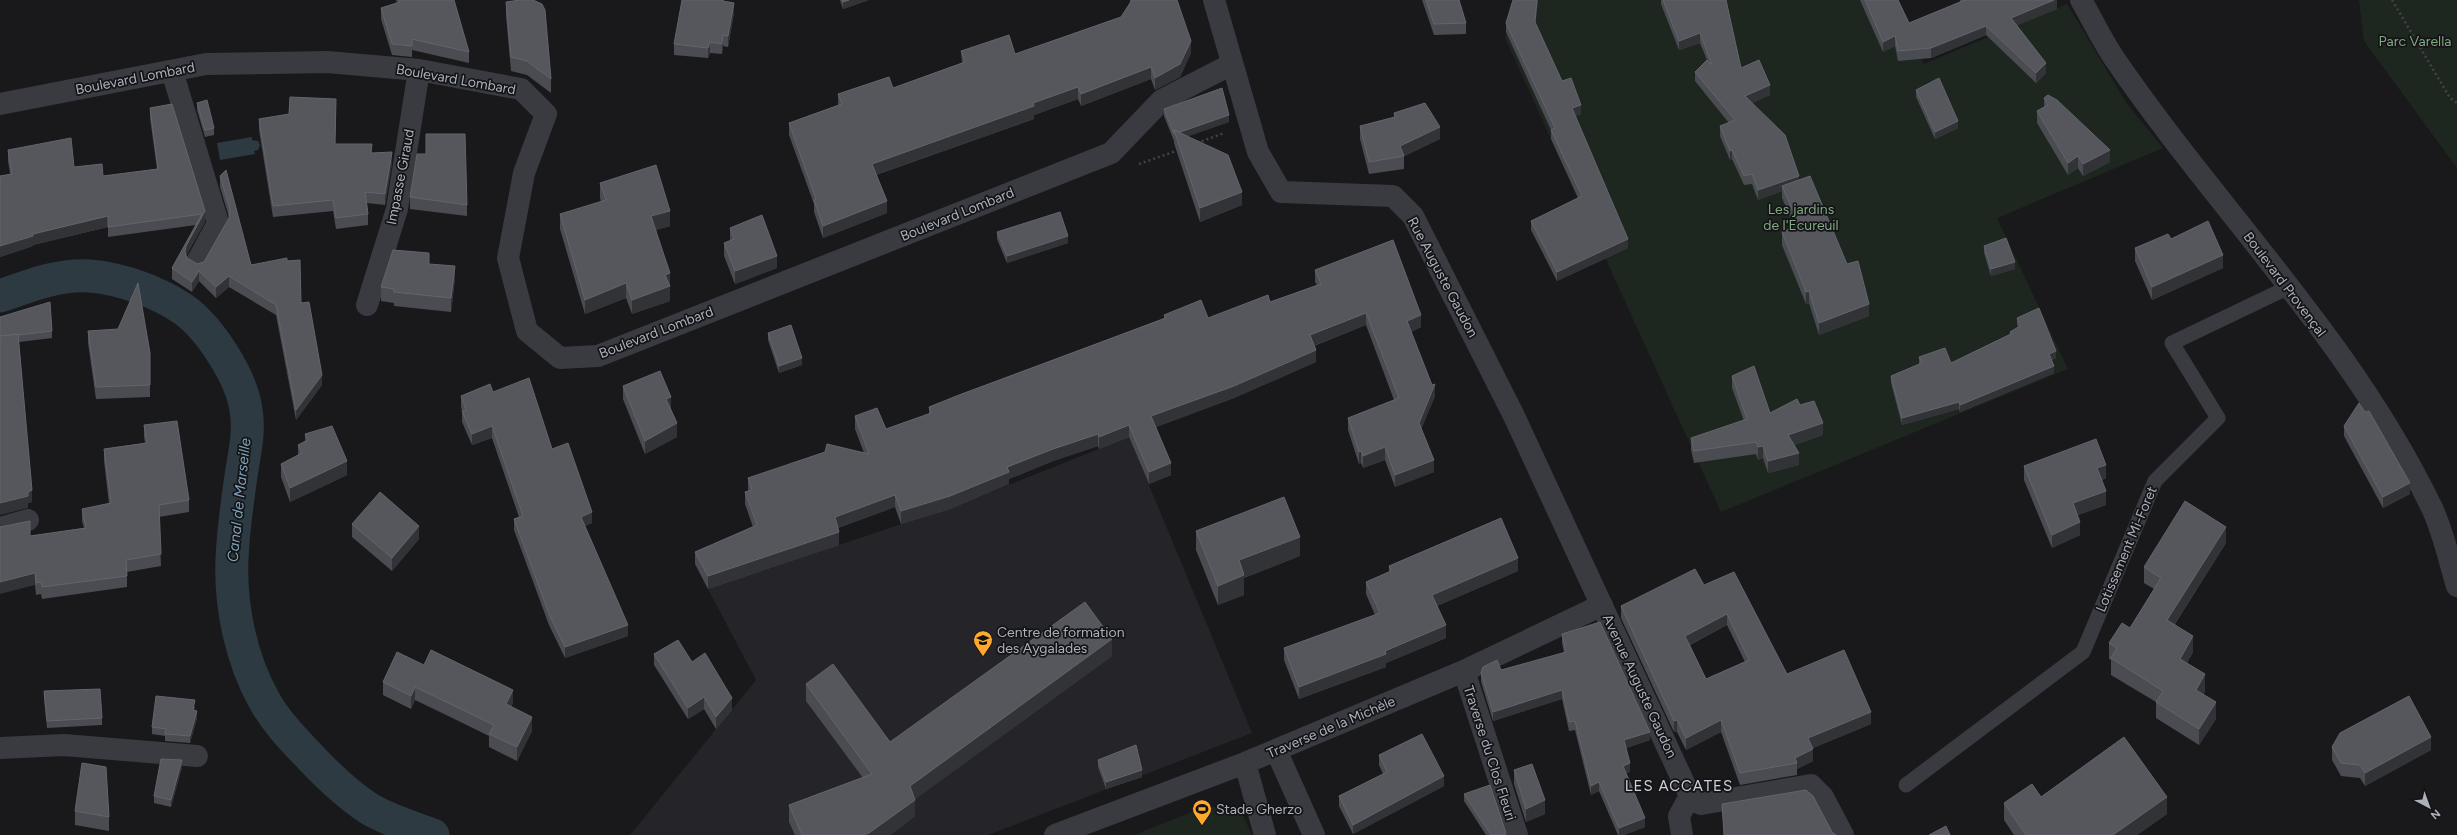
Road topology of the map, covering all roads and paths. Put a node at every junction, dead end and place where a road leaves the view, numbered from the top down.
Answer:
1 (1214, 0) edge
2 (2081, 0) edge
3 (2392, 0) edge
4 (1232, 64) junction
5 (419, 70) junction
6 (172, 71) junction
7 (0, 104) edge
8 (2457, 104) edge
9 (1250, 124) junction
10 (1191, 145) edge
11 (1184, 148) edge
12 (1111, 153) junction
13 (197, 262) edge
14 (2289, 287) junction
15 (367, 306) dead end
16 (28, 520) edge
17 (0, 528) edge
18 (2457, 586) edge
19 (1602, 605) junction
20 (1464, 671) junction
21 (0, 748) edge
22 (1276, 750) junction
23 (197, 756) dead end
24 (1245, 763) junction
25 (1906, 785) dead end
26 (1690, 796) junction
27 (1055, 835) edge
28 (1265, 835) edge
29 (1314, 835) edge
30 (1517, 835) edge
31 (1682, 835) edge
32 (1843, 835) edge

1 - 4 street, Rue Auguste Gaudon
2 - 14 street, Boulevard Provençal
3 - 8 path
4 - 9 street, Rue Auguste Gaudon
4 - 12 street, Boulevard Lombard
5 - 6 street, Boulevard Lombard
5 - 12 street, Boulevard Lombard
5 - 15 street, Impasse Giraud
6 - 7 street, Boulevard Lombard
6 - 13 street
9 - 10 path
9 - 19 street, Rue Auguste Gaudon
11 - 12 path
14 - 18 street, Boulevard Provençal
14 - 25 lane, Lotissement Mi-Foret
16 - 17 street
19 - 20 street, Traverse de la Michèle
19 - 26 street, Avenue Auguste Gaudon
20 - 22 street, Traverse de la Michèle
20 - 30 street, Traverse du Clos Fleuri
21 - 23 street
22 - 24 street, Traverse de la Michèle
22 - 29 street
24 - 27 street, Traverse de la Michèle
24 - 28 street
26 - 31 street
26 - 32 street

